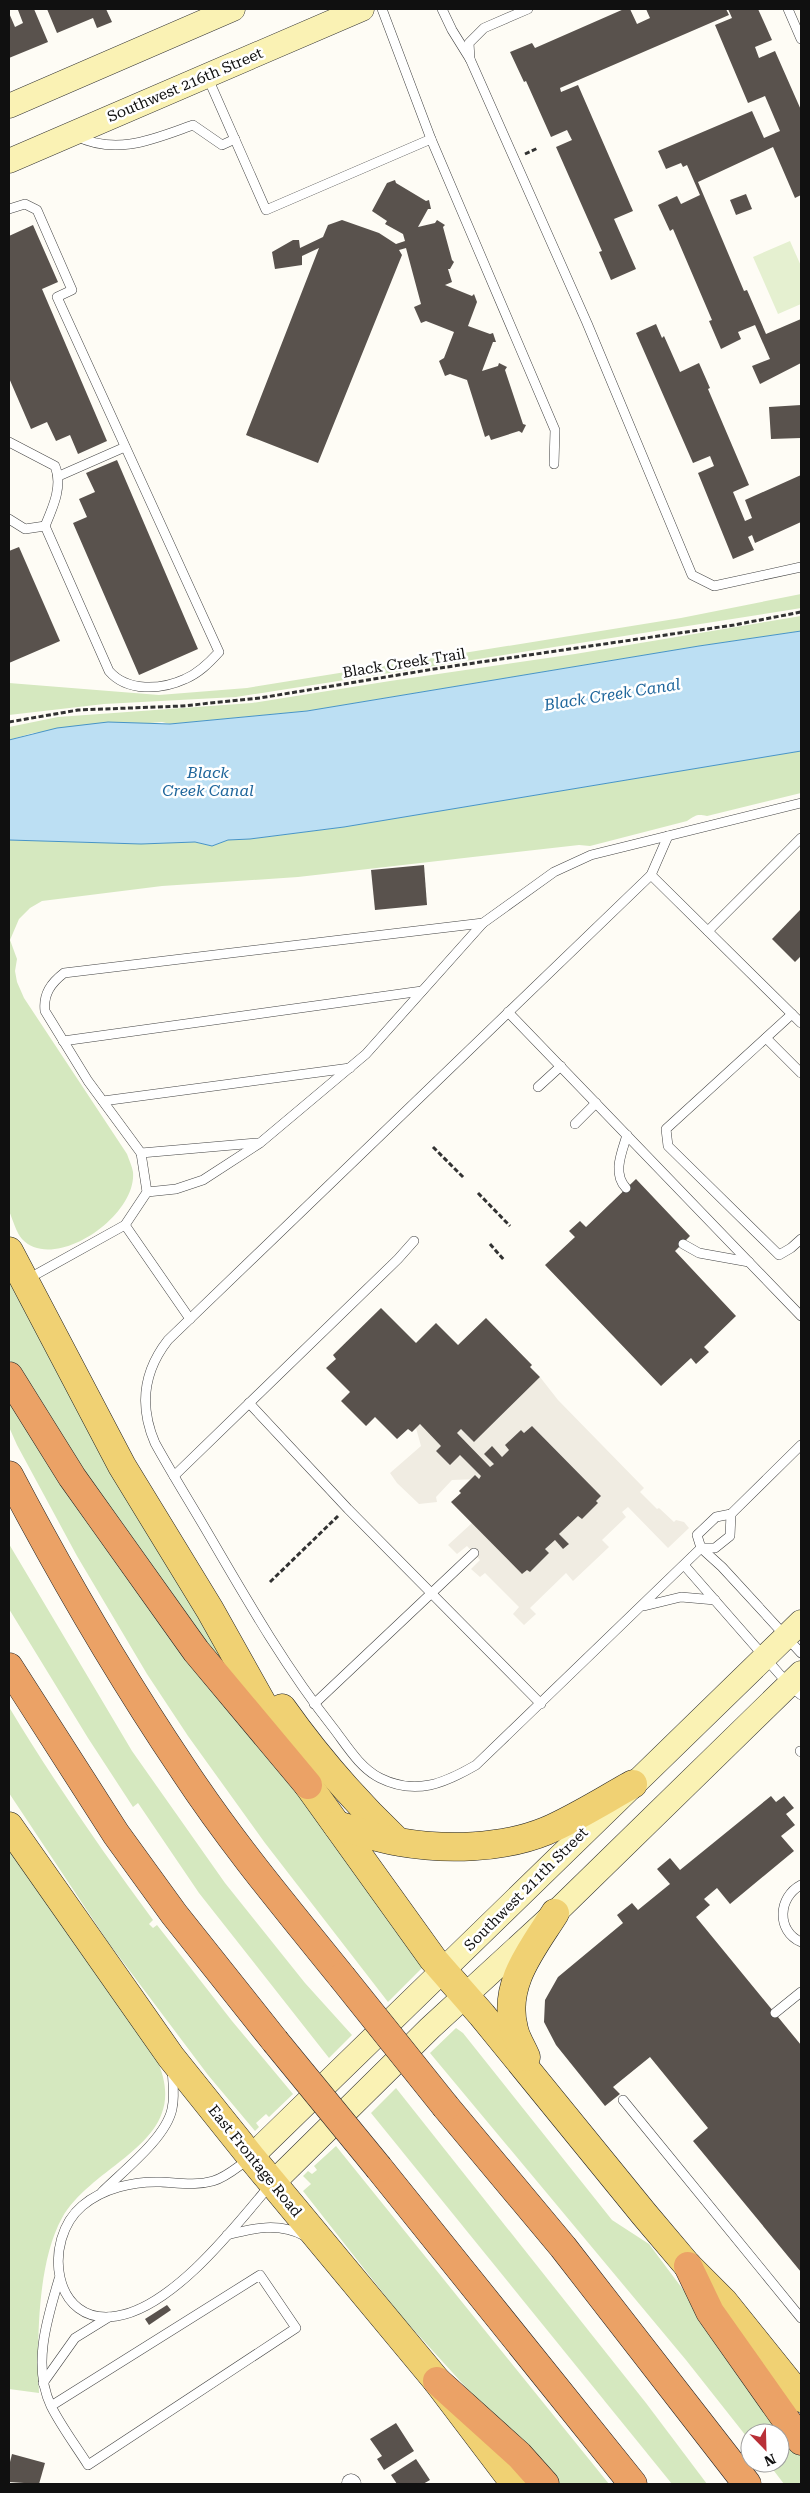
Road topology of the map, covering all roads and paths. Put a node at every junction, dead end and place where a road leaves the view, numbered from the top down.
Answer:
1 (233, 9) edge
2 (362, 9) edge
3 (382, 9) edge
4 (442, 9) edge
5 (528, 9) edge
6 (788, 9) edge
7 (801, 39) edge
8 (470, 59) junction
9 (207, 76) junction
10 (9, 106) edge
11 (72, 134) junction
12 (234, 137) junction
13 (431, 139) junction
14 (10, 159) edge
15 (9, 208) edge
16 (9, 442) edge
17 (126, 447) junction
18 (554, 464) dead end
19 (59, 476) junction
20 (9, 518) edge
21 (45, 526) junction
22 (801, 567) edge
23 (801, 612) edge
24 (9, 722) edge
25 (801, 803) edge
26 (668, 836) junction
27 (801, 838) edge
28 (651, 875) junction
29 (483, 924) junction
30 (708, 931) junction
31 (422, 991) junction
32 (508, 1012) junction
33 (792, 1014) junction
34 (801, 1023) edge
35 (766, 1038) junction
36 (63, 1040) junction
37 (561, 1066) junction
38 (350, 1068) junction
39 (801, 1073) edge
40 (538, 1087) dead end
41 (103, 1101) junction
42 (596, 1103) junction
43 (575, 1124) dead end
44 (627, 1135) junction
45 (260, 1143) junction
46 (433, 1147) dead end
47 (141, 1153) junction
48 (464, 1178) dead end
49 (626, 1188) dead end
50 (147, 1192) junction
51 (478, 1193) dead end
52 (125, 1226) junction
53 (510, 1226) dead end
54 (801, 1239) edge
55 (414, 1241) dead end
56 (490, 1244) dead end
57 (682, 1244) dead end
58 (9, 1252) edge
59 (504, 1260) dead end
60 (750, 1262) junction
61 (24, 1281) junction
62 (801, 1316) edge
63 (190, 1319) junction
64 (9, 1376) edge
65 (250, 1403) junction
66 (801, 1444) edge
67 (9, 1475) edge
68 (174, 1476) junction
69 (342, 1512) dead end
70 (731, 1514) junction
71 (701, 1548) junction
72 (474, 1553) dead end
73 (684, 1565) junction
74 (270, 1582) dead end
75 (432, 1593) junction
76 (715, 1600) junction
77 (641, 1607) junction
78 (210, 1610) junction
79 (796, 1637) edge
80 (765, 1658) junction
81 (9, 1667) edge
82 (797, 1684) edge
83 (314, 1704) junction
84 (541, 1704) junction
85 (633, 1784) junction
86 (308, 1785) junction
87 (337, 1825) junction
88 (9, 1826) edge
89 (399, 1842) junction
90 (801, 1885) edge
91 (555, 1913) junction
92 (801, 1942) edge
93 (442, 1970) junction
94 (801, 1992) edge
95 (464, 1995) junction
96 (775, 2013) dead end
97 (171, 2057) junction
98 (533, 2077) junction
99 (623, 2100) dead end
100 (251, 2157) junction
101 (272, 2183) junction
102 (100, 2194) junction
103 (227, 2235) junction
104 (326, 2248) junction
105 (688, 2266) junction
106 (59, 2279) junction
107 (109, 2317) junction
108 (801, 2318) edge
109 (437, 2381) junction
110 (43, 2383) junction
111 (801, 2398) edge
112 (51, 2406) junction
113 (801, 2441) edge
114 (515, 2484) edge
115 (545, 2484) edge
116 (633, 2484) edge
117 (747, 2484) edge

1 - 10 main road
2 - 9 main road, Southwest 216th Street
3 - 13 lane
4 - 8 lane
5 - 8 lane
6 - 7 lane
8 - 22 lane
9 - 11 main road, Southwest 216th Street
9 - 12 lane
11 - 12 lane
11 - 14 main road, Southwest 216th Street
12 - 13 lane
13 - 18 lane
15 - 17 lane
16 - 19 lane
17 - 19 lane
17 - 21 lane
19 - 21 lane
20 - 21 lane
23 - 24 path, Black Creek Trail
25 - 26 lane
26 - 28 lane
26 - 29 lane
27 - 30 lane
28 - 30 lane
28 - 32 lane
29 - 31 lane
29 - 36 lane
30 - 33 lane
31 - 36 lane
31 - 38 lane
32 - 37 lane
32 - 63 lane
33 - 34 lane
33 - 35 lane
35 - 39 lane
35 - 54 lane
36 - 41 lane
37 - 40 lane
37 - 42 lane
38 - 41 lane
38 - 45 lane
41 - 47 lane
42 - 43 lane
42 - 44 lane
44 - 49 lane
44 - 60 lane
45 - 47 lane
45 - 50 lane
46 - 48 path
47 - 50 lane
50 - 52 lane
51 - 53 path
52 - 61 lane
52 - 63 lane
55 - 65 lane
56 - 59 path
57 - 60 lane
58 - 61 main road
60 - 62 lane
61 - 78 main road
63 - 68 lane
64 - 86 highway
65 - 68 lane
65 - 75 lane
66 - 70 lane
67 - 117 highway, bridge
68 - 83 lane
69 - 74 path
70 - 71 lane
70 - 71 lane
71 - 73 lane
71 - 79 lane
72 - 75 lane
73 - 76 lane
73 - 77 lane
75 - 83 lane
75 - 84 lane
76 - 77 lane
76 - 80 lane
77 - 84 lane
78 - 86 main road
78 - 89 main road
79 - 80 main road, Southwest 211th Street
80 - 82 lane
80 - 85 main road, Southwest 211th Street
81 - 116 highway, bridge
82 - 91 main road
83 - 84 lane
85 - 89 main road
85 - 93 main road, Southwest 211th Street
86 - 87 main road
87 - 89 main road
87 - 93 main road
88 - 97 main road, East Frontage Road
90 - 92 lane
91 - 95 main road
91 - 98 main road
93 - 95 main road
93 - 100 main road, Southwest 211th Street
94 - 96 lane
95 - 98 main road
95 - 101 main road
97 - 100 main road, East Frontage Road
97 - 102 lane
98 - 105 main road
99 - 108 lane
100 - 101 main road, East Frontage Road
100 - 102 lane
101 - 103 lane
101 - 104 main road, East Frontage Road
102 - 106 lane
103 - 104 lane
103 - 107 lane
104 - 109 main road, East Frontage Road
105 - 111 main road
105 - 113 highway
106 - 107 lane
106 - 110 lane
107 - 110 lane
109 - 114 main road, East Frontage Road
109 - 115 highway
110 - 112 lane
112 - 112 lane

